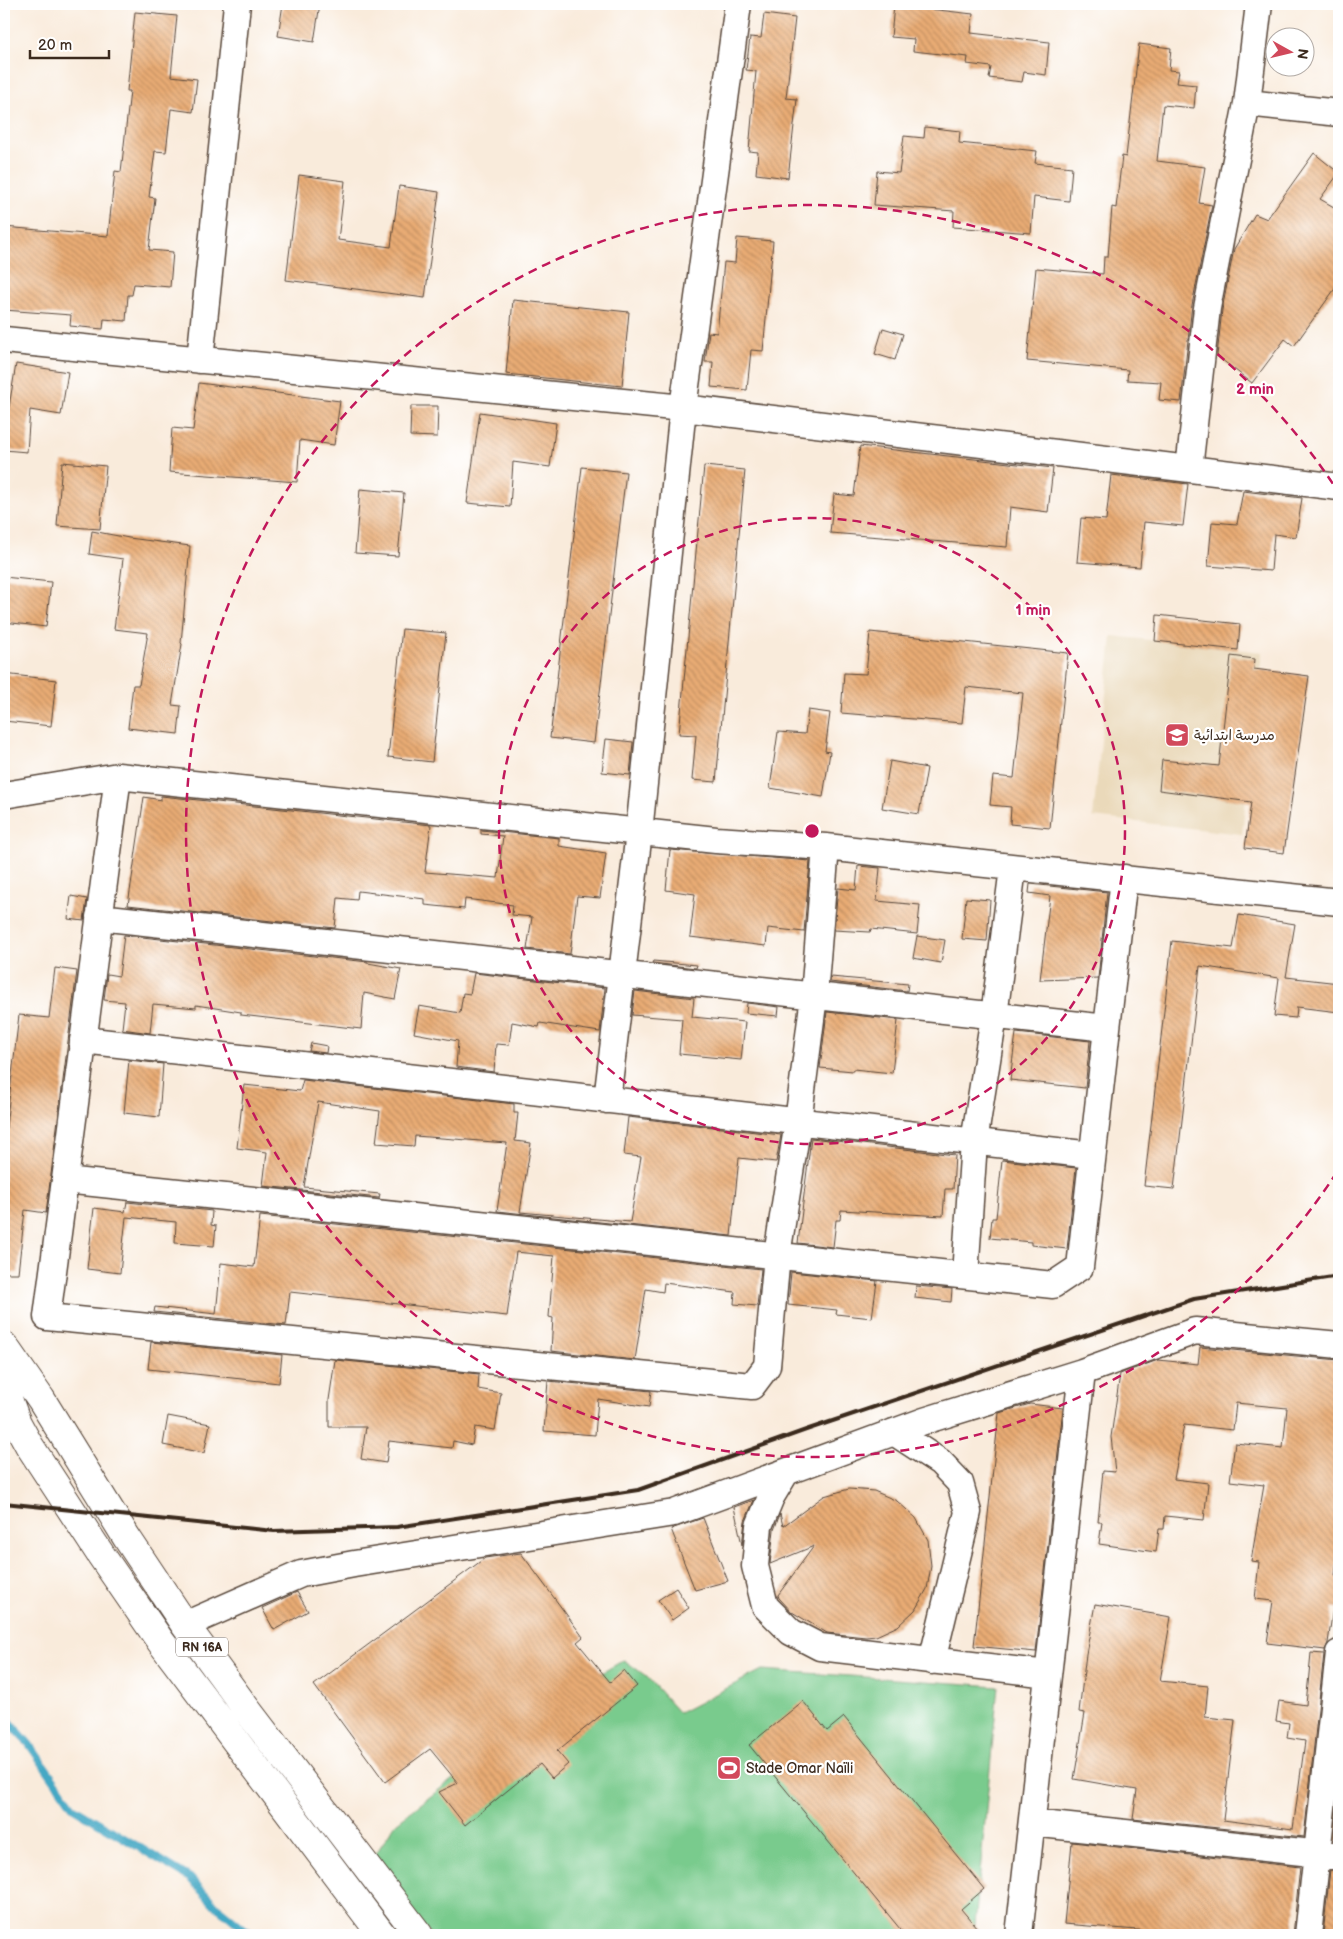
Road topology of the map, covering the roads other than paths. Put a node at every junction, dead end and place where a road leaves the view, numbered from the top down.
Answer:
1 (237, 4) edge
2 (738, 4) edge
3 (1259, 4) edge
4 (1247, 103) junction
5 (1339, 113) edge
6 (4, 340) edge
7 (200, 360) junction
8 (682, 408) junction
9 (1189, 468) junction
10 (1339, 488) edge
11 (118, 776) junction
12 (4, 795) edge
13 (639, 832) junction
14 (826, 848) junction
15 (1014, 868) junction
16 (1124, 878) junction
17 (1339, 902) edge
18 (99, 917) junction
19 (622, 975) junction
20 (814, 996) junction
21 (994, 1016) junction
22 (1107, 1028) junction
23 (83, 1040) junction
24 (607, 1100) junction
25 (798, 1122) junction
26 (974, 1142) junction
27 (1092, 1155) junction
28 (65, 1180) junction
29 (778, 1256) junction
30 (965, 1275) junction
31 (1339, 1345) edge
32 (4, 1346) edge
33 (1082, 1372) junction
34 (4, 1388) edge
35 (894, 1432) junction
36 (786, 1472) junction
37 (185, 1625) junction
38 (1339, 1653) edge
39 (932, 1660) junction
40 (1048, 1674) junction
41 (1032, 1823) junction
42 (1328, 1854) edge
43 (382, 1935) edge
44 (419, 1935) edge
45 (1019, 1935) edge
46 (1308, 1935) edge

1 - 7 street
2 - 8 street
3 - 4 street
4 - 5 street
4 - 9 street
6 - 7 street
7 - 8 street
8 - 9 street
8 - 13 street
9 - 10 street
11 - 12 street
11 - 13 street
11 - 18 street
13 - 14 street
13 - 19 street
14 - 15 street
14 - 20 street
15 - 16 street
15 - 21 street
16 - 17 street
16 - 22 street
18 - 19 street
18 - 23 street
19 - 20 street
19 - 24 street
20 - 21 street
20 - 25 street
21 - 22 street
21 - 26 street
22 - 27 street
23 - 24 street
23 - 28 street
24 - 25 street
25 - 26 street
25 - 29 street
26 - 27 street
26 - 30 street
27 - 30 street
28 - 29 street
28 - 29 street
29 - 30 street
31 - 33 street
32 - 37 main road, RN 16A
33 - 35 street
33 - 40 street
34 - 43 main road
35 - 36 street
35 - 39 street
36 - 37 street
36 - 39 street
37 - 44 main road, RN 16A
38 - 42 street
39 - 40 street
40 - 41 street
41 - 42 street
41 - 45 street
42 - 46 street

